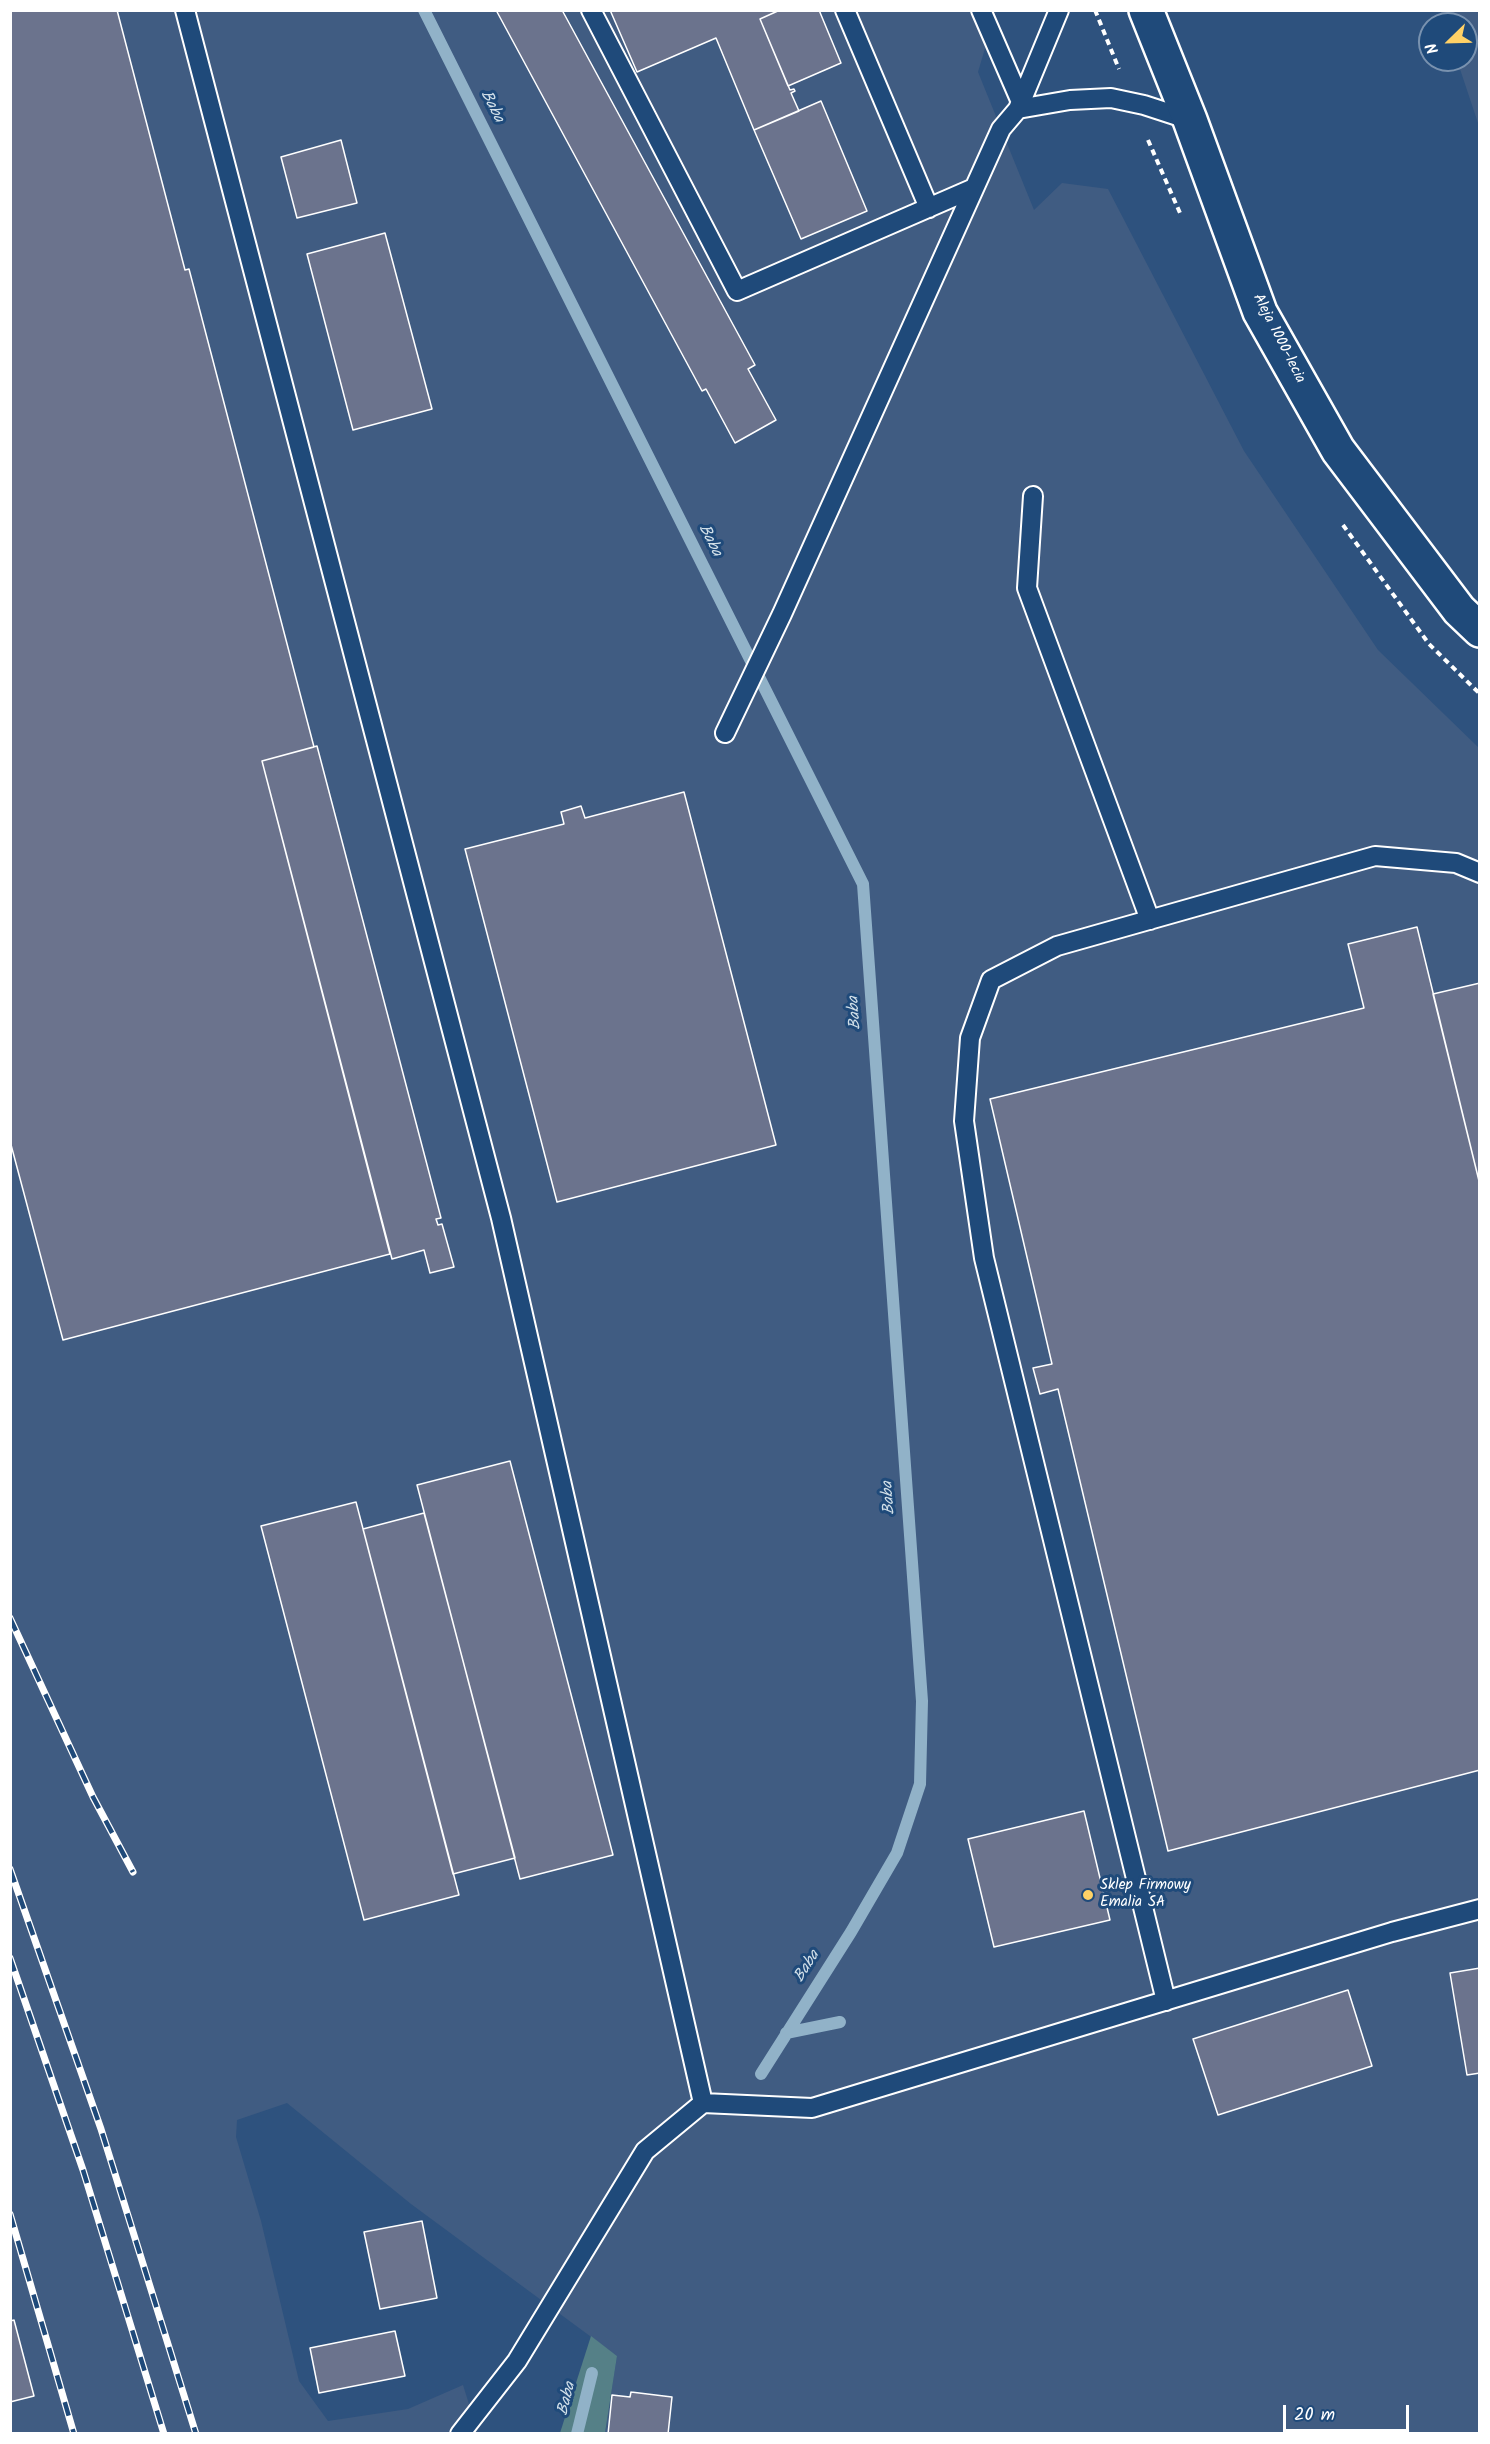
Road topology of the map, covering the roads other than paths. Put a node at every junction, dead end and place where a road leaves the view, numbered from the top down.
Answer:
1 (185, 10) edge
2 (591, 10) edge
3 (844, 10) edge
4 (981, 10) edge
5 (1059, 10) edge
6 (1146, 10) edge
7 (1019, 106) junction
8 (1190, 120) junction
9 (974, 188) junction
10 (929, 208) junction
11 (1033, 496) dead end
12 (1479, 630) edge
13 (725, 732) dead end
14 (1479, 873) edge
15 (1150, 920) junction
16 (1479, 1909) edge
17 (1166, 2001) junction
18 (703, 2103) junction
19 (460, 2433) edge

1 - 18 lane
2 - 10 lane
3 - 10 lane
4 - 7 lane
5 - 7 lane
6 - 8 street, Aleja 1000-lecia
7 - 8 lane
7 - 9 lane
8 - 12 street, Aleja 1000-lecia
9 - 10 lane
9 - 13 lane
11 - 15 lane
14 - 15 lane
15 - 17 lane
16 - 17 lane
17 - 18 lane
18 - 19 lane

